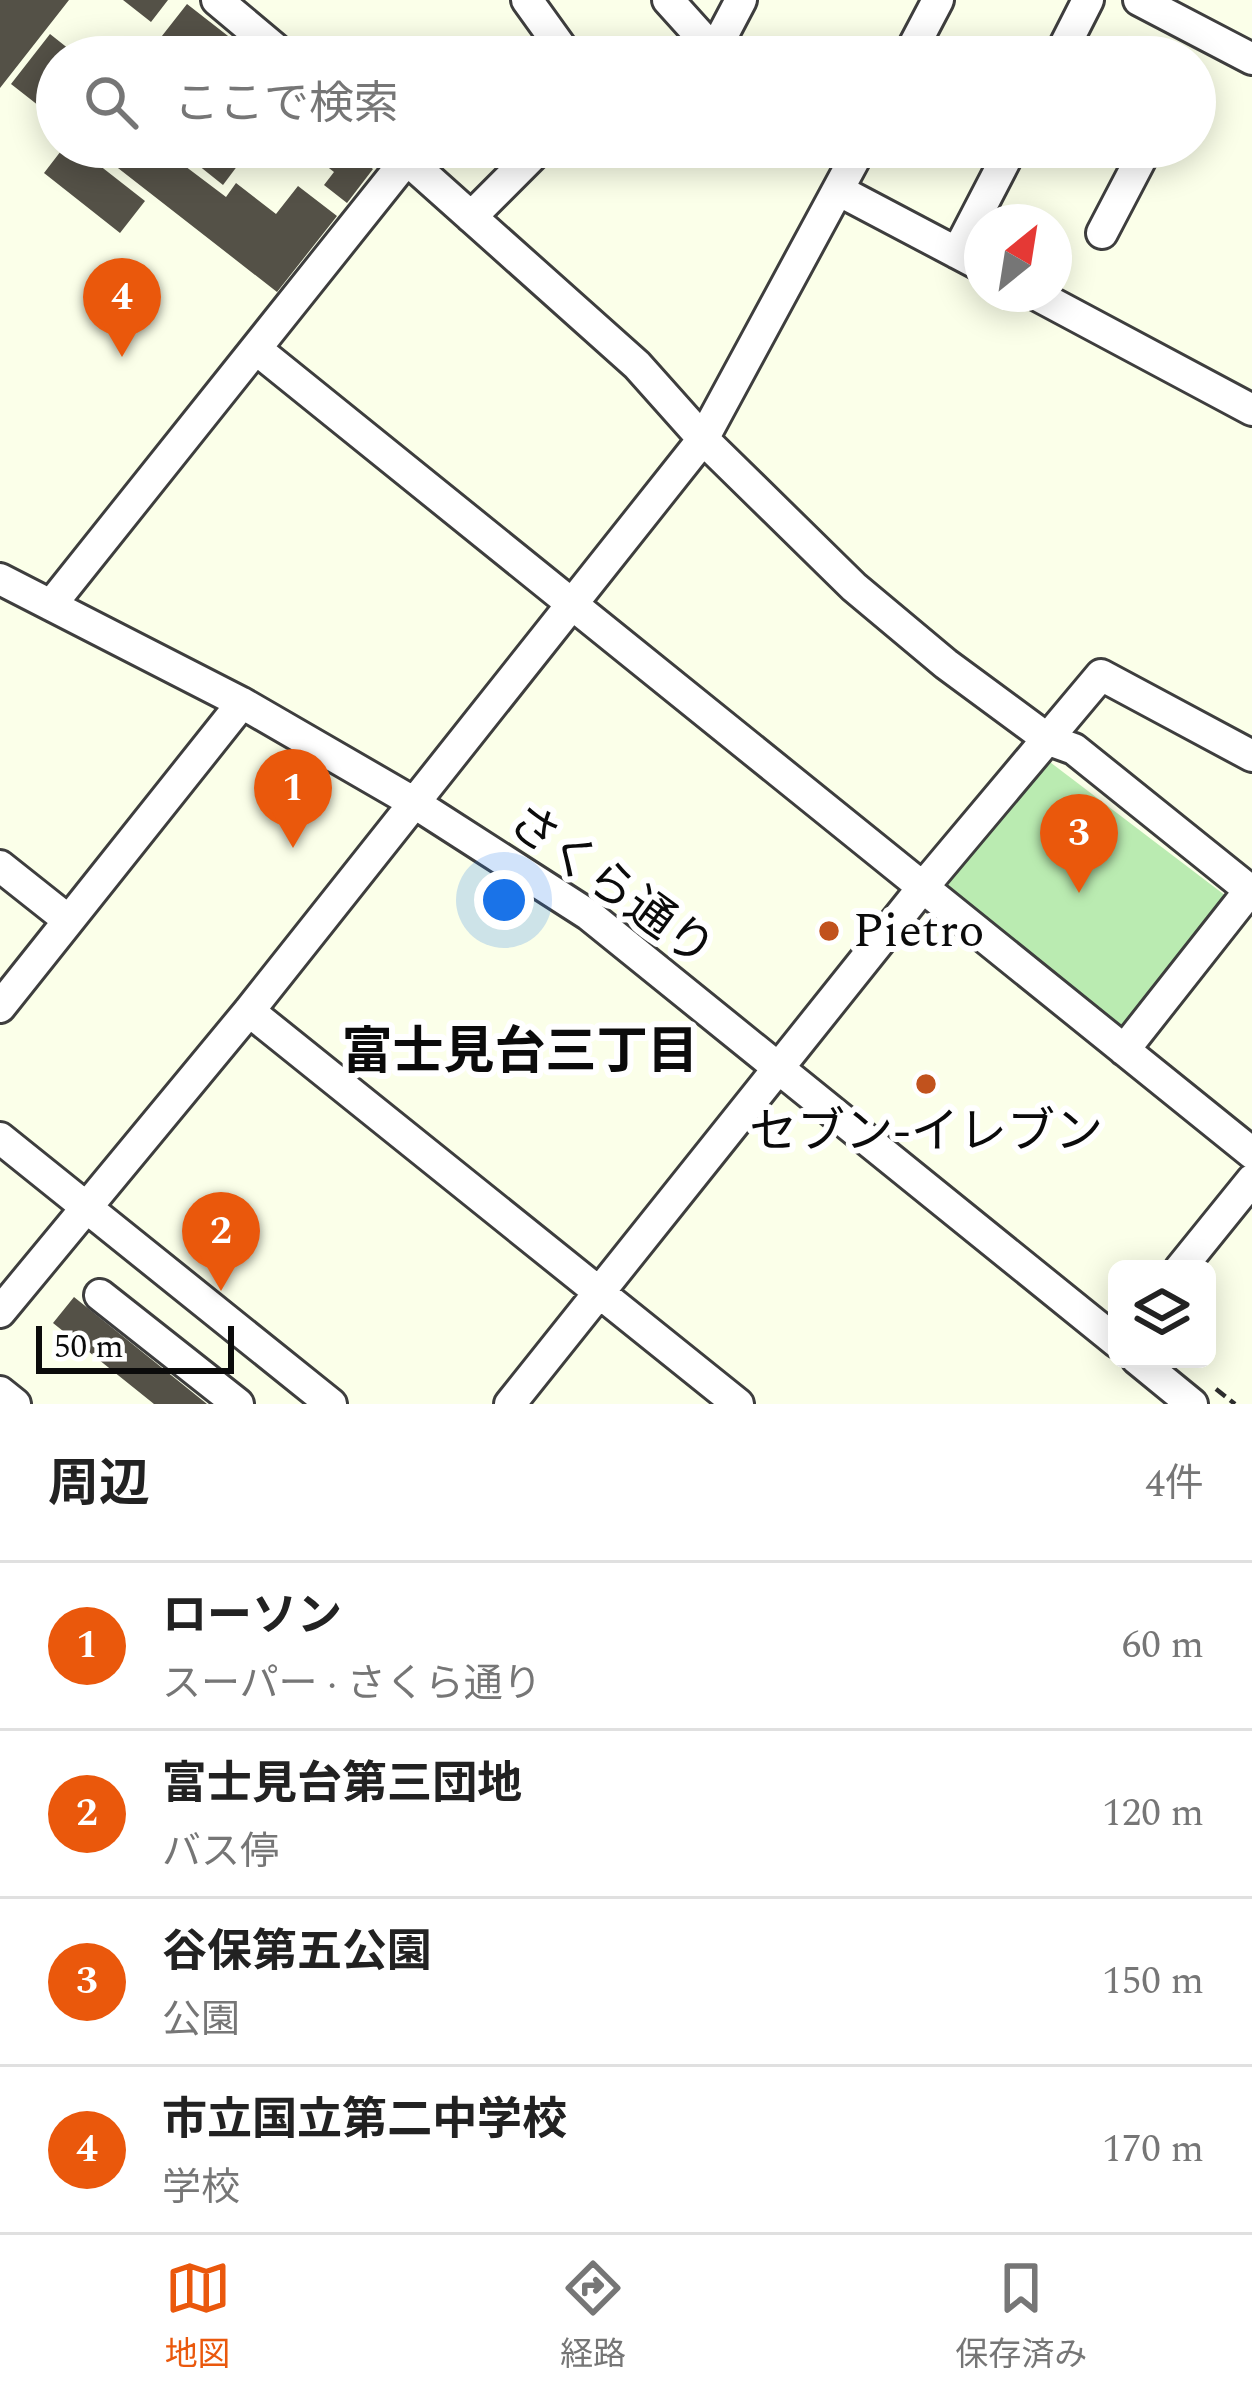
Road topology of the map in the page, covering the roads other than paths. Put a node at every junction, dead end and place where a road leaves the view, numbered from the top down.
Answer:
1 (217, 0) edge
2 (527, 0) edge
3 (668, 0) edge
4 (741, 0) edge
5 (938, 0) edge
6 (1088, 0) edge
7 (1139, 0) edge
8 (260, 36) edge
9 (553, 36) edge
10 (697, 36) edge
11 (722, 36) edge
12 (919, 36) edge
13 (1070, 36) edge
14 (1188, 36) edge
15 (1216, 50) edge
16 (1252, 59) edge
17 (389, 168) edge
18 (417, 168) edge
19 (520, 168) edge
20 (850, 168) edge
21 (1004, 168) edge
22 (1137, 168) edge
23 (838, 190) junction
24 (990, 204) edge
25 (472, 217) junction
26 (1102, 233) dead end
27 (964, 256) edge
28 (1069, 312) edge
29 (256, 349) junction
30 (1252, 410) edge
31 (704, 439) junction
32 (0, 579) edge
33 (572, 604) junction
34 (50, 605) junction
35 (242, 703) junction
36 (1049, 740) junction
37 (1252, 756) edge
38 (413, 802) junction
39 (0, 866) edge
40 (923, 887) junction
41 (1251, 891) edge
42 (68, 920) junction
43 (0, 1007) edge
44 (249, 1011) junction
45 (1124, 1049) junction
46 (776, 1069) junction
47 (0, 1138) edge
48 (1252, 1153) edge
49 (1252, 1180) edge
50 (88, 1208) junction
51 (1187, 1260) edge
52 (599, 1292) junction
53 (100, 1295) dead end
54 (0, 1312) edge
55 (1108, 1335) edge
56 (0, 1392) edge
57 (1157, 1394) edge
58 (15, 1404) edge
59 (238, 1404) edge
60 (331, 1404) edge
61 (510, 1404) edge
62 (738, 1404) edge
63 (1192, 1404) edge

1 - 8 street
2 - 9 street
3 - 10 street
4 - 11 street
5 - 12 street
6 - 13 street
7 - 14 street
15 - 16 street
17 - 29 street
18 - 25 street
19 - 25 street
20 - 23 street
21 - 24 street
22 - 26 street
23 - 27 street
23 - 31 street
25 - 31 street
28 - 30 street
29 - 33 street
29 - 34 street
31 - 33 street
31 - 36 street
32 - 34 street, さくら通り
33 - 38 street
33 - 40 street
34 - 35 street, さくら通り
35 - 38 street, さくら通り
35 - 42 street
36 - 37 street
36 - 40 street
36 - 41 street
38 - 44 street
38 - 46 street, さくら通り
39 - 42 street
40 - 45 street
40 - 46 street
41 - 45 street
42 - 43 street
44 - 50 street
44 - 52 street
45 - 48 street
46 - 52 street
46 - 55 street, さくら通り
47 - 50 street
49 - 51 street
50 - 54 street
50 - 60 street
52 - 61 street
52 - 62 street
53 - 59 street
56 - 58 street
57 - 63 street

